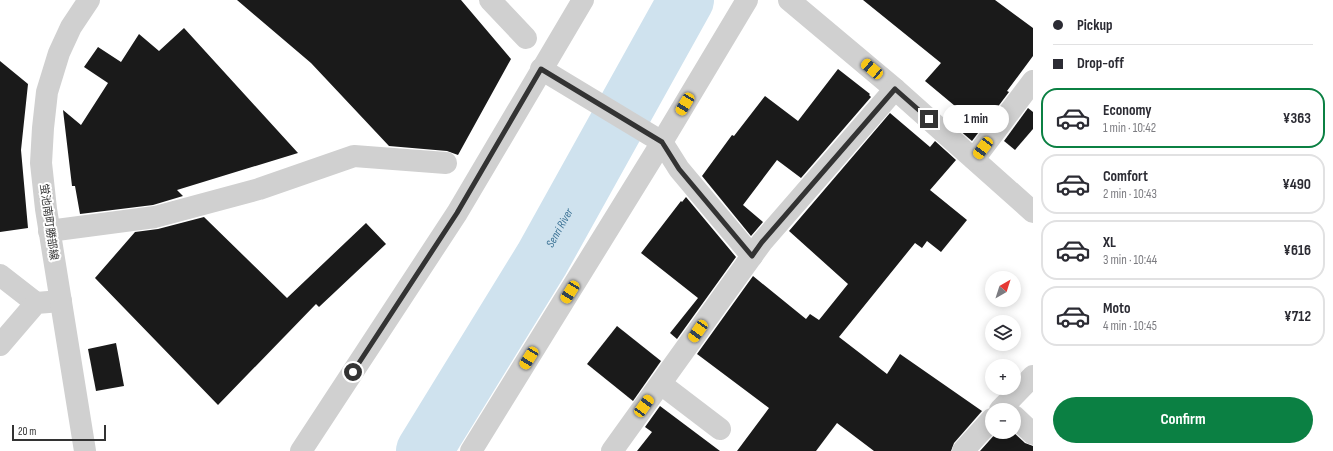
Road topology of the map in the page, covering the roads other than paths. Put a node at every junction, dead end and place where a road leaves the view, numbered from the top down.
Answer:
1 (89, 0) edge
2 (490, 0) edge
3 (583, 0) edge
4 (747, 0) edge
5 (789, 0) edge
6 (526, 38) dead end
7 (541, 69) junction
8 (1033, 81) edge
9 (895, 89) junction
10 (662, 142) junction
11 (974, 159) junction
12 (446, 162) dead end
13 (1033, 212) edge
14 (49, 231) junction
15 (752, 256) junction
16 (0, 275) edge
17 (61, 301) junction
18 (36, 303) junction
19 (0, 345) edge
20 (1033, 376) edge
21 (661, 384) junction
22 (1011, 403) edge
23 (1021, 425) edge
24 (720, 429) dead end
25 (985, 430) edge
26 (1033, 434) edge
27 (84, 451) edge
28 (301, 451) edge
29 (471, 451) edge
30 (612, 451) edge
31 (963, 451) edge

1 - 14 street, 蛍池南町勝部線
2 - 6 street
3 - 7 street
4 - 10 street
5 - 9 street
7 - 10 street
7 - 28 street
8 - 11 street
9 - 11 street
9 - 15 street
10 - 15 street
10 - 29 street
11 - 13 street
12 - 14 street
14 - 17 street, 蛍池南町勝部線
15 - 21 street
16 - 18 street
17 - 18 street
17 - 27 street, 蛍池南町勝部線
18 - 19 street
20 - 22 street
21 - 24 street
21 - 30 street
23 - 26 street
25 - 31 street

